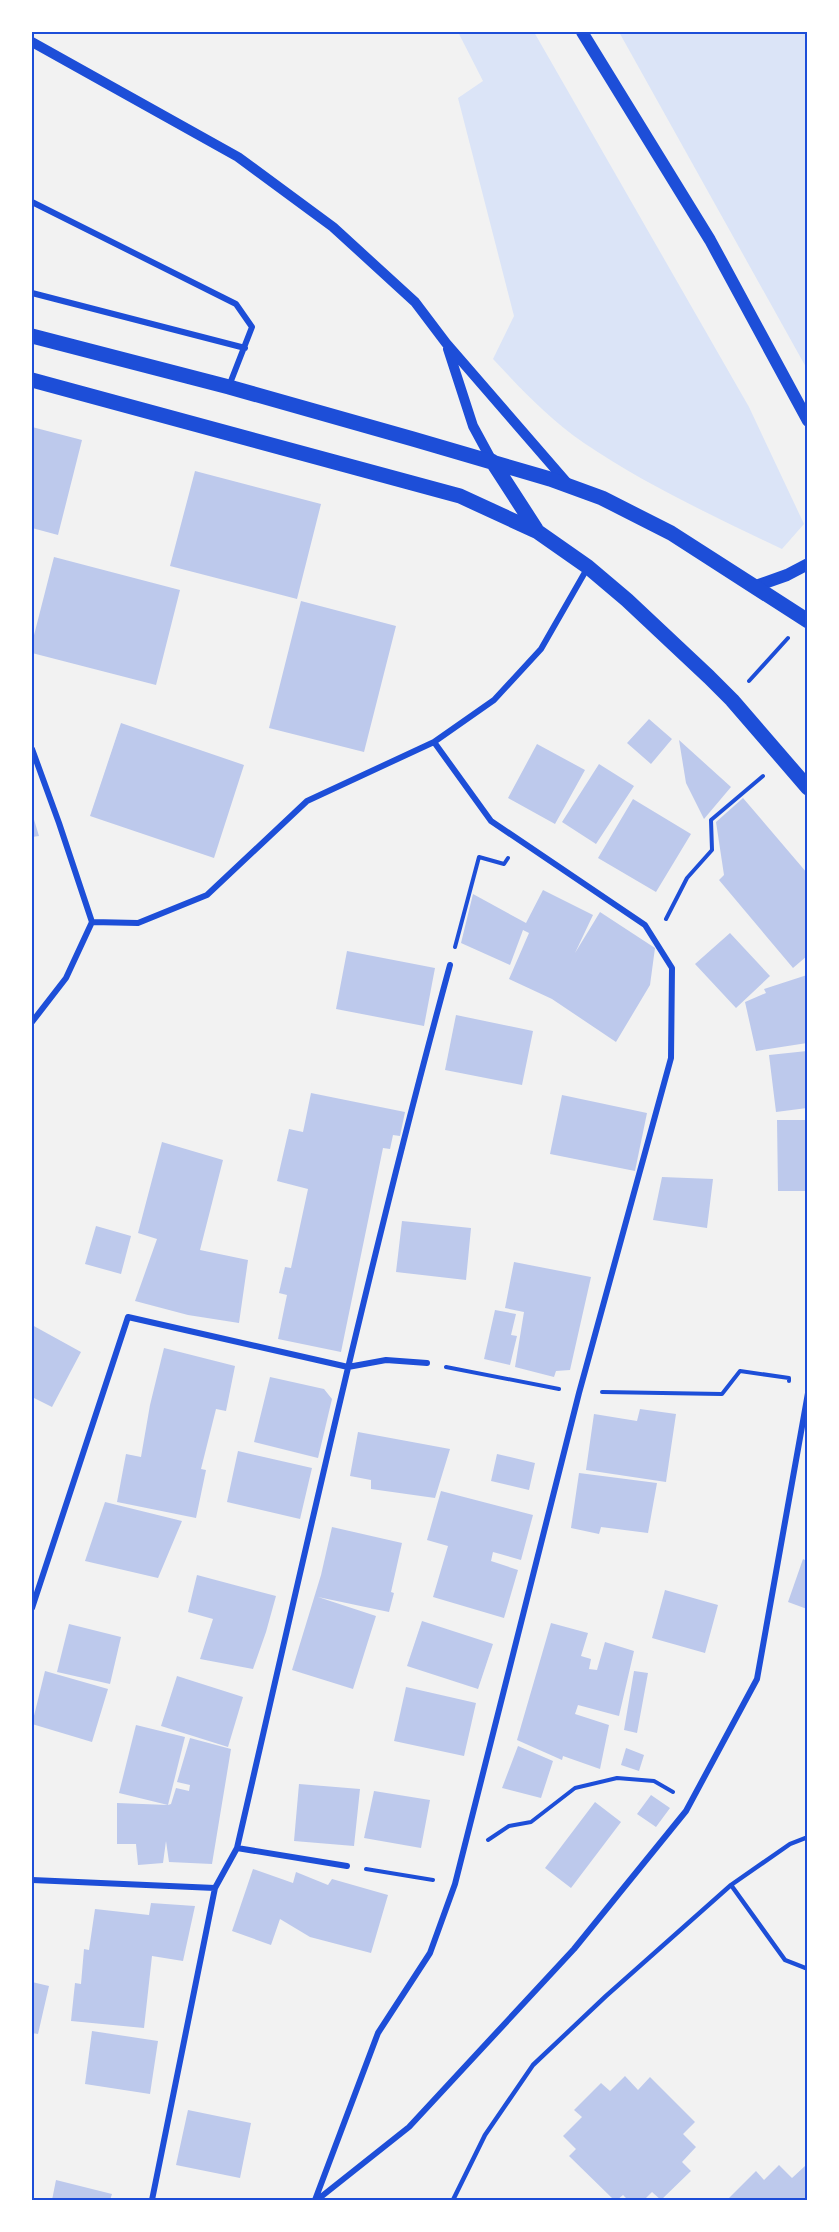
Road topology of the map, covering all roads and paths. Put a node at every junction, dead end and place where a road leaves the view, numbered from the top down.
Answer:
1 (582, 32) edge
2 (32, 42) edge
3 (32, 202) edge
4 (32, 293) edge
5 (32, 336) edge
6 (446, 343) junction
7 (244, 348) junction
8 (32, 380) edge
9 (229, 387) junction
10 (807, 421) edge
11 (492, 461) junction
12 (572, 487) junction
13 (538, 532) junction
14 (807, 564) edge
15 (588, 567) junction
16 (756, 586) junction
17 (805, 619) edge
18 (732, 700) junction
19 (434, 742) junction
20 (32, 749) edge
21 (783, 760) junction
22 (807, 788) edge
23 (519, 840) junction
24 (92, 922) junction
25 (645, 925) junction
26 (450, 966) joint
27 (32, 1022) edge
28 (427, 1363) joint
29 (348, 1367) junction
30 (579, 1393) junction
31 (807, 1393) edge
32 (804, 1413) junction
33 (32, 1608) edge
34 (691, 1803) junction
35 (807, 1837) edge
36 (237, 1848) junction
37 (462, 1856) junction
38 (347, 1866) joint
39 (32, 1880) edge
40 (454, 1884) junction
41 (731, 1885) junction
42 (215, 1888) junction
43 (807, 1970) edge
44 (152, 2200) edge
45 (316, 2200) edge
46 (453, 2200) edge

1 - 10 main road
2 - 6 street
3 - 7 street
4 - 7 street
5 - 9 main road
6 - 11 street
6 - 12 street
7 - 9 street
8 - 13 main road
9 - 11 main road
11 - 12 main road
11 - 13 main road
12 - 16 main road
13 - 15 main road
14 - 16 main road
15 - 18 main road
15 - 19 street
16 - 17 main road
17 - 18 path
18 - 21 main road
19 - 23 street
19 - 24 street
20 - 24 street
21 - 22 main road
21 - 25 path
23 - 25 street
23 - 26 path
24 - 27 street
25 - 30 street
26 - 29 street
28 - 29 street
28 - 30 path
29 - 33 street
29 - 36 street
30 - 32 path
30 - 37 street
31 - 32 street
32 - 34 street
34 - 37 path
34 - 45 street
35 - 41 lane
36 - 38 street
36 - 42 street
37 - 40 street
38 - 40 path
39 - 42 street
40 - 45 street
41 - 43 lane
41 - 46 lane
42 - 44 street

